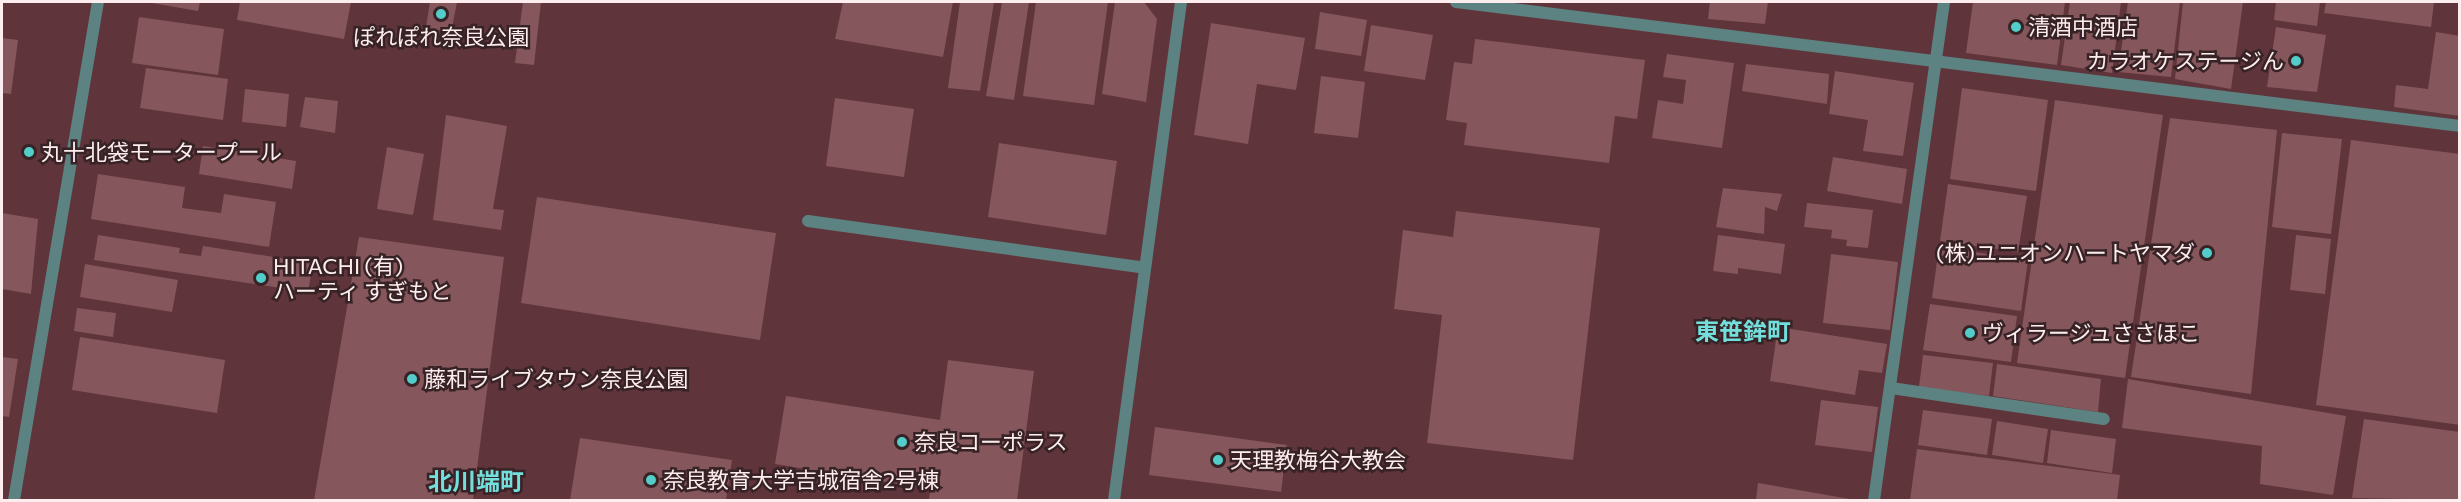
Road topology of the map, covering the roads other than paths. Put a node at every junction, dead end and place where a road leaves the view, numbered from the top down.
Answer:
1 (98, 2) edge
2 (1181, 2) edge
3 (1456, 2) edge
4 (1944, 2) edge
5 (1937, 62) junction
6 (2460, 126) edge
7 (808, 221) dead end
8 (1146, 268) junction
9 (1891, 388) junction
10 (2104, 419) dead end
11 (14, 501) edge
12 (1114, 501) edge
13 (1874, 501) edge

1 - 11 street
2 - 8 street
3 - 5 street
4 - 5 street
5 - 6 street
5 - 9 street
7 - 8 street
8 - 12 street
9 - 10 street
9 - 13 street

